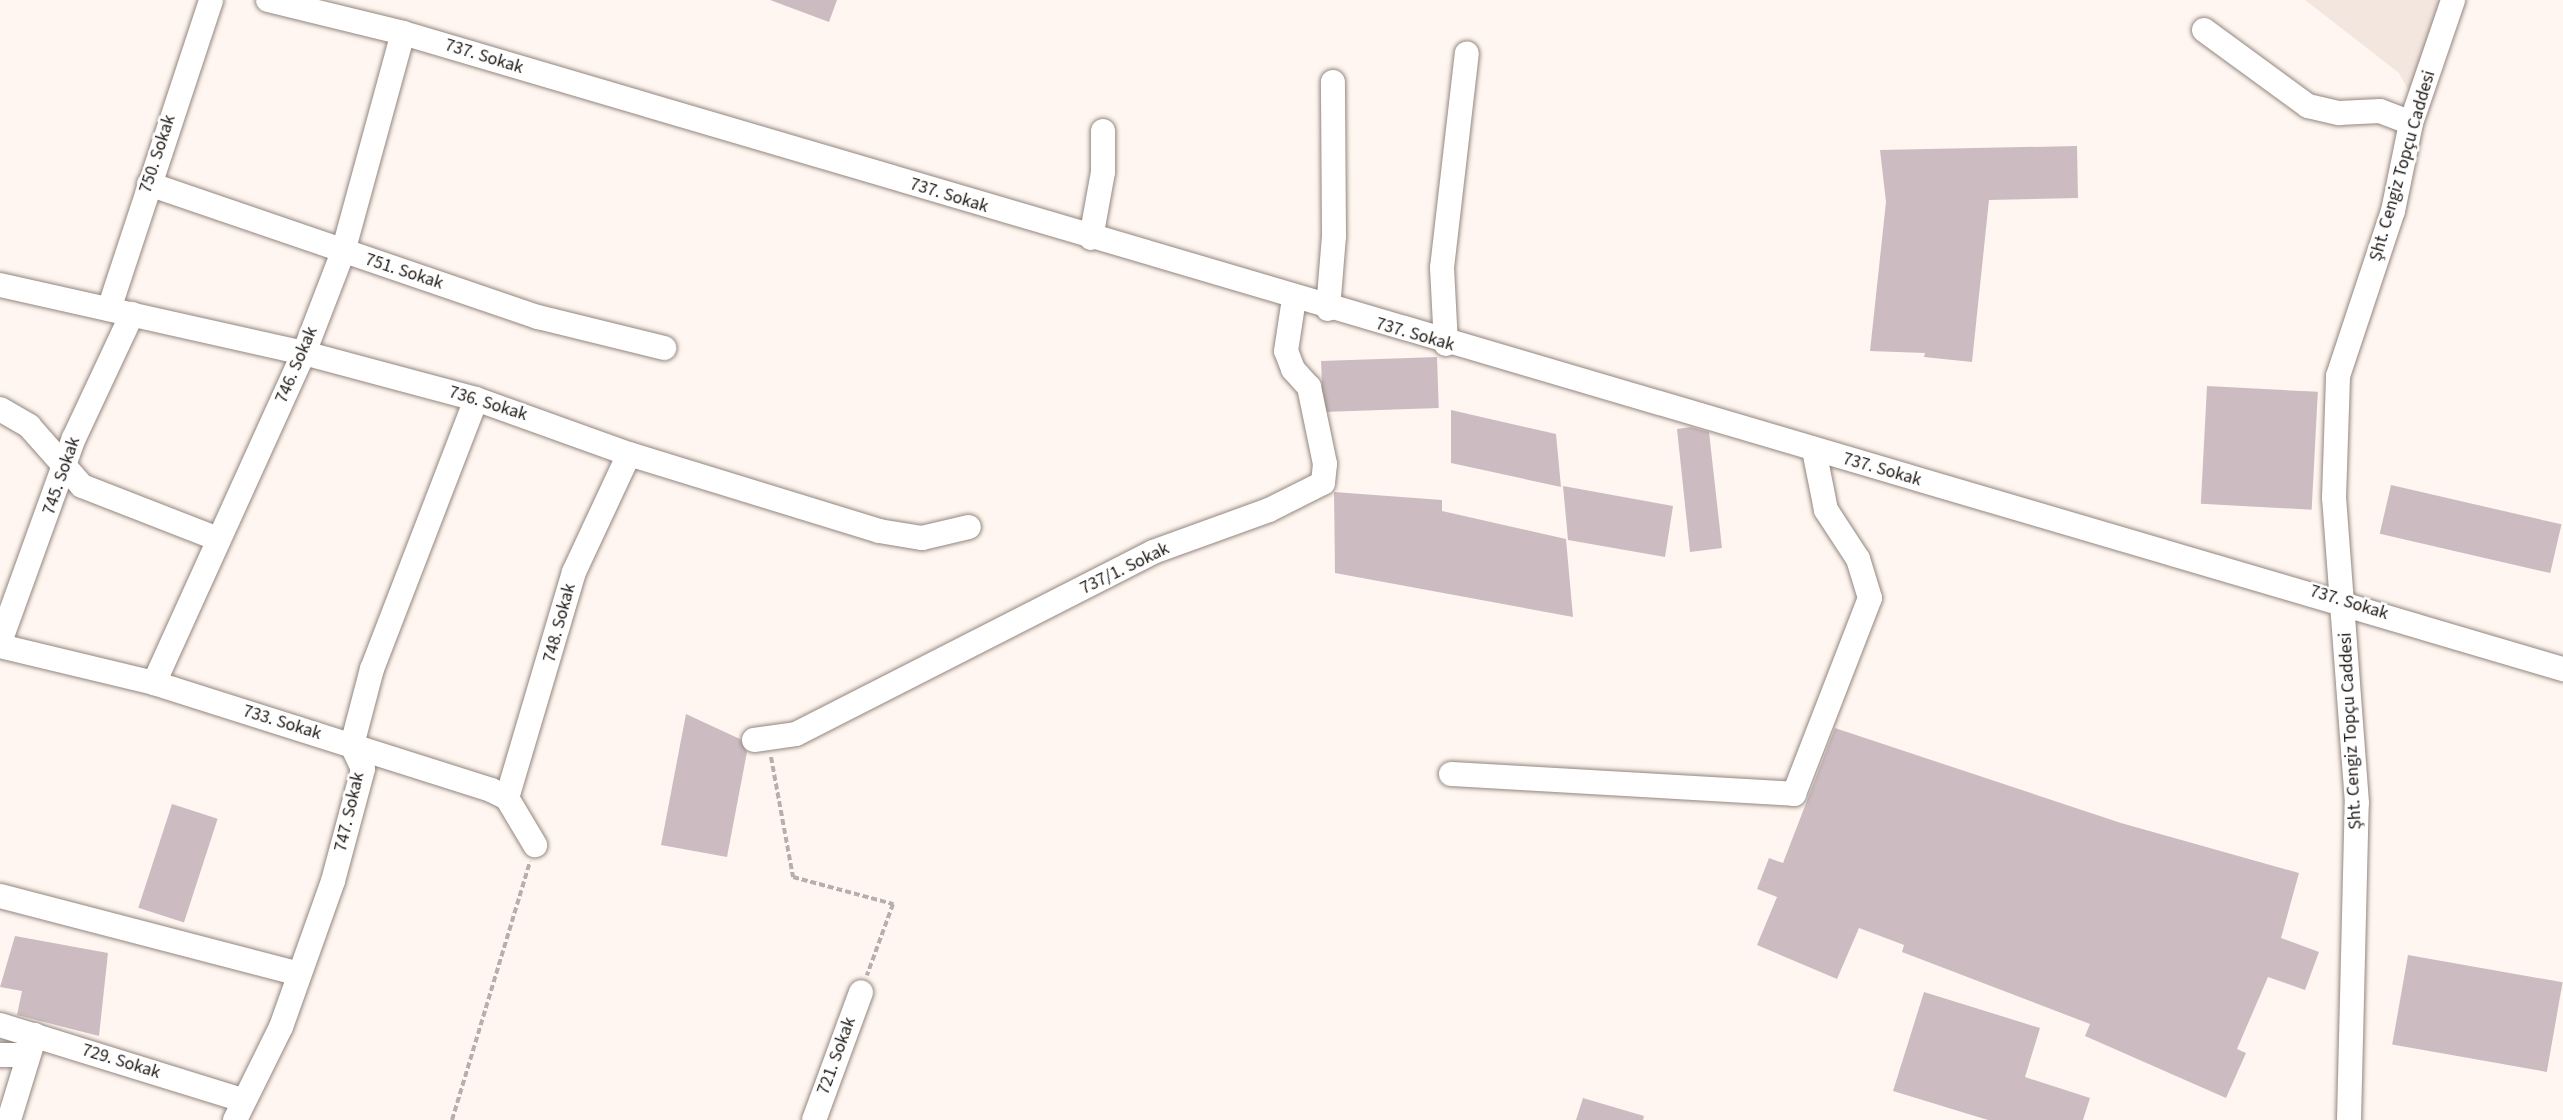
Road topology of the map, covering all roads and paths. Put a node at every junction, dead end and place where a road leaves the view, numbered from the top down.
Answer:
1 (211, 0) edge
2 (268, 0) edge
3 (2453, 0) edge
4 (2204, 30) dead end
5 (403, 33) junction
6 (1467, 53) dead end
7 (1333, 82) dead end
8 (2411, 123) junction
9 (1103, 131) dead end
10 (148, 184) junction
11 (1091, 238) junction
12 (343, 252) junction
13 (0, 285) edge
14 (1294, 299) junction
15 (108, 309) junction
16 (1328, 309) junction
17 (132, 314) junction
18 (1446, 344) junction
19 (664, 348) dead end
20 (304, 353) junction
21 (476, 399) junction
22 (0, 409) edge
23 (1814, 450) junction
24 (629, 454) junction
25 (65, 472) junction
26 (969, 527) dead end
27 (218, 538) junction
28 (2345, 602) junction
29 (0, 644) edge
30 (2563, 669) edge
31 (154, 683) junction
32 (760, 740) joint
33 (352, 745) junction
34 (1451, 774) dead end
35 (507, 798) junction
36 (535, 845) joint
37 (0, 896) edge
38 (299, 974) junction
39 (861, 992) joint
40 (0, 1025) edge
41 (31, 1045) junction
42 (0, 1055) edge
43 (239, 1110) edge
44 (9, 1120) edge
45 (452, 1120) edge
46 (814, 1120) edge
47 (2349, 1120) edge

1 - 10 street, 750. Sokak
2 - 5 street, 737. Sokak
3 - 8 street, Şht. Cengiz Topçu Caddesi
4 - 8 street
5 - 11 street, 737. Sokak
5 - 12 street, 746. Sokak
6 - 18 street
7 - 16 street
8 - 28 street, Şht. Cengiz Topçu Caddesi
9 - 11 street
10 - 12 street, 751. Sokak
10 - 15 street, 750. Sokak
11 - 14 street, 737. Sokak
12 - 19 street, 751. Sokak
12 - 20 street, 746. Sokak
13 - 15 street, 736. Sokak
14 - 16 street, 737. Sokak
14 - 32 street, 737/1. Sokak
15 - 17 street, 736. Sokak
16 - 18 street, 737. Sokak
17 - 20 street, 736. Sokak
17 - 25 street, 745. Sokak
18 - 23 street, 737. Sokak
20 - 21 street, 736. Sokak
20 - 27 street, 746. Sokak
21 - 24 street, 736. Sokak
21 - 33 street, 747. Sokak
22 - 25 street
23 - 28 street, 737. Sokak
23 - 34 street
24 - 26 street, 736. Sokak
24 - 35 street, 748. Sokak
25 - 27 street
25 - 29 street, 745. Sokak
27 - 31 street, 746. Sokak
28 - 30 street, 737. Sokak
28 - 47 street, Şht. Cengiz Topçu Caddesi
29 - 31 street, 733. Sokak
31 - 33 street, 733. Sokak
32 - 39 path
33 - 35 street, 733. Sokak
33 - 38 street, 747. Sokak
35 - 36 street
36 - 45 path
37 - 38 street
38 - 43 street, 747. Sokak
39 - 46 street, 721. Sokak
40 - 41 street, 729. Sokak
41 - 42 street
41 - 43 street, 729. Sokak
41 - 44 street

